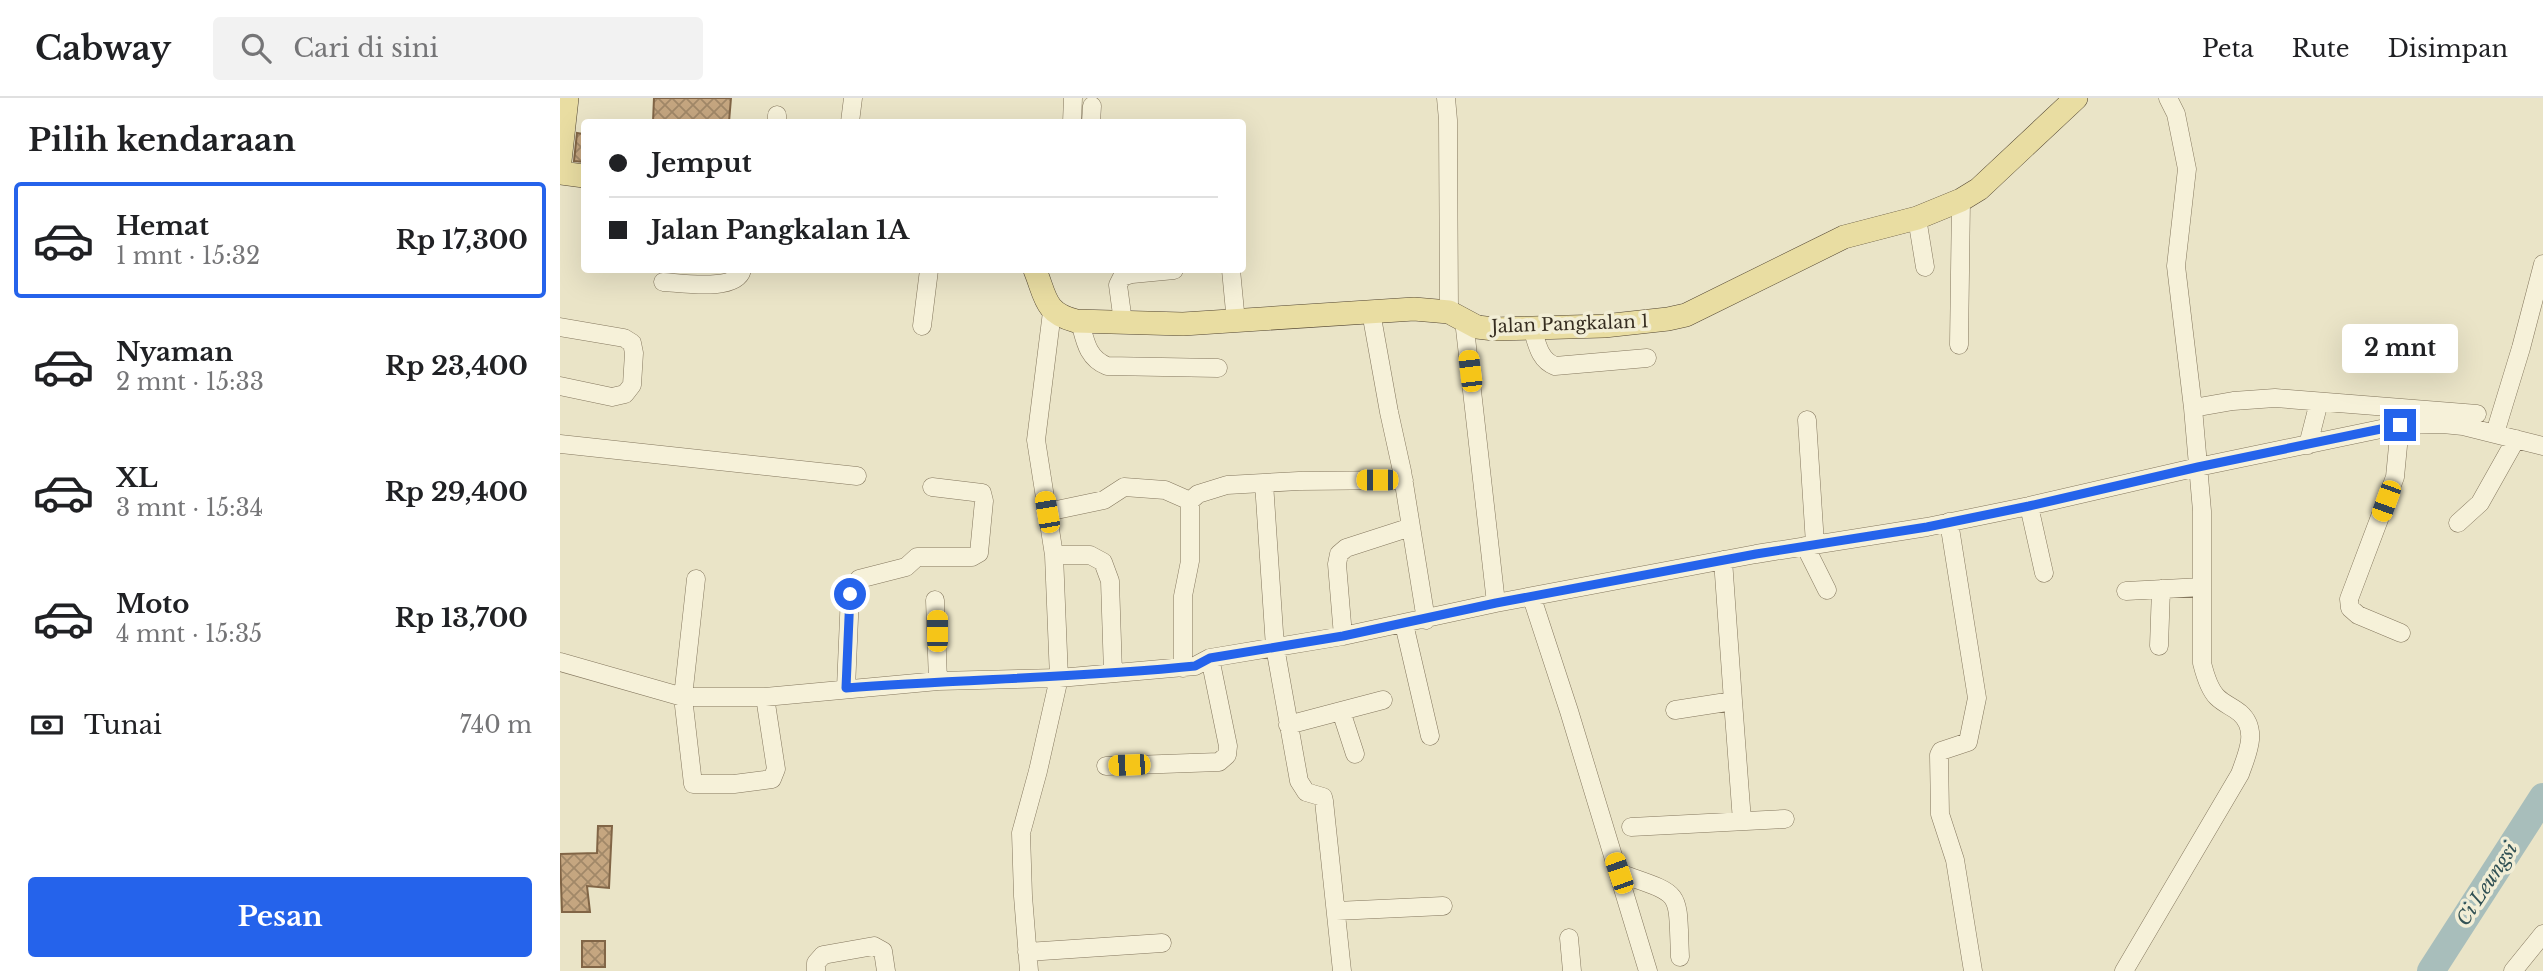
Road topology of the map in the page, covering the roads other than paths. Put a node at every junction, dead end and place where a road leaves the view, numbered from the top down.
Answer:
1 (567, 98) edge
2 (853, 98) edge
3 (1073, 98) edge
4 (1446, 98) edge
5 (2076, 98) edge
6 (2168, 98) edge
7 (850, 119) edge
8 (1072, 119) edge
9 (560, 161) edge
10 (560, 173) edge
11 (581, 176) edge
12 (1961, 200) junction
13 (1917, 218) junction
14 (2543, 264) edge
15 (1925, 267) dead end
16 (741, 273) edge
17 (929, 273) edge
18 (1036, 273) edge
19 (1142, 273) edge
20 (1231, 273) edge
21 (663, 282) dead end
22 (1052, 312) junction
23 (1371, 312) junction
24 (1457, 316) junction
25 (1080, 322) junction
26 (1123, 322) junction
27 (1236, 322) junction
28 (922, 326) dead end
29 (560, 327) edge
30 (1532, 328) junction
31 (1959, 345) dead end
32 (1647, 358) dead end
33 (1218, 368) dead end
34 (560, 387) edge
35 (2319, 402) junction
36 (2193, 408) junction
37 (2477, 414) dead end
38 (1807, 420) dead end
39 (2400, 425) junction
40 (2495, 433) junction
41 (2516, 439) junction
42 (560, 444) edge
43 (2308, 445) junction
44 (2543, 446) edge
45 (2198, 467) junction
46 (857, 476) dead end
47 (1404, 480) junction
48 (1264, 483) junction
49 (932, 488) dead end
50 (1189, 501) junction
51 (2029, 506) junction
52 (1047, 512) junction
53 (1949, 522) junction
54 (2458, 523) dead end
55 (1411, 527) junction
56 (1810, 545) junction
57 (1055, 555) junction
58 (1723, 560) junction
59 (2045, 573) dead end
60 (696, 579) dead end
61 (2202, 587) junction
62 (2161, 589) junction
63 (1826, 590) dead end
64 (2126, 591) dead end
65 (1532, 598) junction
66 (936, 600) dead end
67 (1496, 603) junction
68 (1426, 620) junction
69 (1404, 624) junction
70 (2401, 633) dead end
71 (1343, 636) junction
72 (2159, 646) dead end
73 (1275, 647) junction
74 (1210, 658) junction
75 (560, 662) edge
76 (1183, 668) junction
77 (1113, 673) junction
78 (1059, 678) junction
79 (938, 681) junction
80 (846, 688) junction
81 (683, 697) junction
82 (765, 697) junction
83 (1383, 700) dead end
84 (1733, 701) junction
85 (1675, 710) dead end
86 (1341, 711) junction
87 (1288, 725) junction
88 (1430, 736) dead end
89 (1355, 754) dead end
90 (1106, 766) dead end
91 (1785, 818) dead end
92 (1742, 821) junction
93 (1631, 827) dead end
94 (1619, 873) junction
95 (1443, 905) dead end
96 (1336, 911) junction
97 (2543, 933) edge
98 (1569, 938) dead end
99 (1162, 943) dead end
100 (1027, 952) junction
101 (1680, 957) dead end
102 (816, 971) edge
103 (887, 971) edge
104 (1029, 971) edge
105 (1342, 971) edge
106 (1572, 971) edge
107 (1648, 971) edge
108 (1973, 971) edge
109 (2124, 971) edge
110 (2514, 971) edge

1 - 9 main road
2 - 7 street
3 - 8 street
4 - 24 street
5 - 12 main road, Jalan Pangkalan 1
6 - 36 street
10 - 11 main road
12 - 13 main road, Jalan Pangkalan 1
12 - 31 street
13 - 15 street
13 - 30 main road, Jalan Pangkalan 1
14 - 40 street
16 - 21 street
17 - 28 street
18 - 22 main road
19 - 26 street
20 - 27 street
22 - 25 main road, Jalan Pangkalan 1
22 - 52 street
23 - 24 main road, Jalan Pangkalan 1
23 - 27 main road, Jalan Pangkalan 1
23 - 47 street
24 - 30 main road, Jalan Pangkalan 1
24 - 67 street
25 - 26 main road, Jalan Pangkalan 1
25 - 33 street
26 - 27 main road, Jalan Pangkalan 1
29 - 34 street
30 - 32 street
35 - 36 street
35 - 37 street
35 - 43 street
36 - 45 street
38 - 56 street
39 - 40 street
39 - 43 street
39 - 70 street
40 - 41 street
41 - 44 street
41 - 54 street
42 - 46 street
43 - 45 street
45 - 51 street
45 - 61 street
47 - 48 street
47 - 55 street
48 - 50 street
48 - 73 street
49 - 80 street
50 - 52 street
50 - 76 street
51 - 53 street
51 - 59 street
52 - 57 street
53 - 56 street
53 - 108 street
55 - 68 street
55 - 71 street
56 - 58 street
56 - 63 street
57 - 77 street
57 - 78 street
58 - 65 street
58 - 84 street
60 - 81 street
61 - 62 street
61 - 109 street
62 - 64 street
62 - 72 street
65 - 67 street
65 - 94 street
66 - 79 street
67 - 68 street
68 - 69 street
69 - 71 street
69 - 88 street
71 - 73 street
73 - 74 street
73 - 87 street
74 - 76 street
74 - 90 street
75 - 81 street
76 - 77 street
77 - 78 street
78 - 79 street
78 - 100 street
79 - 80 street
80 - 82 street
81 - 82 street
81 - 82 street
83 - 86 street
84 - 85 street
84 - 92 street
86 - 87 street
86 - 89 street
87 - 96 street
91 - 92 street
92 - 93 street
94 - 101 street
94 - 107 street
95 - 96 street
96 - 105 street
97 - 110 street
98 - 106 street
99 - 100 street
100 - 104 street
102 - 103 street

